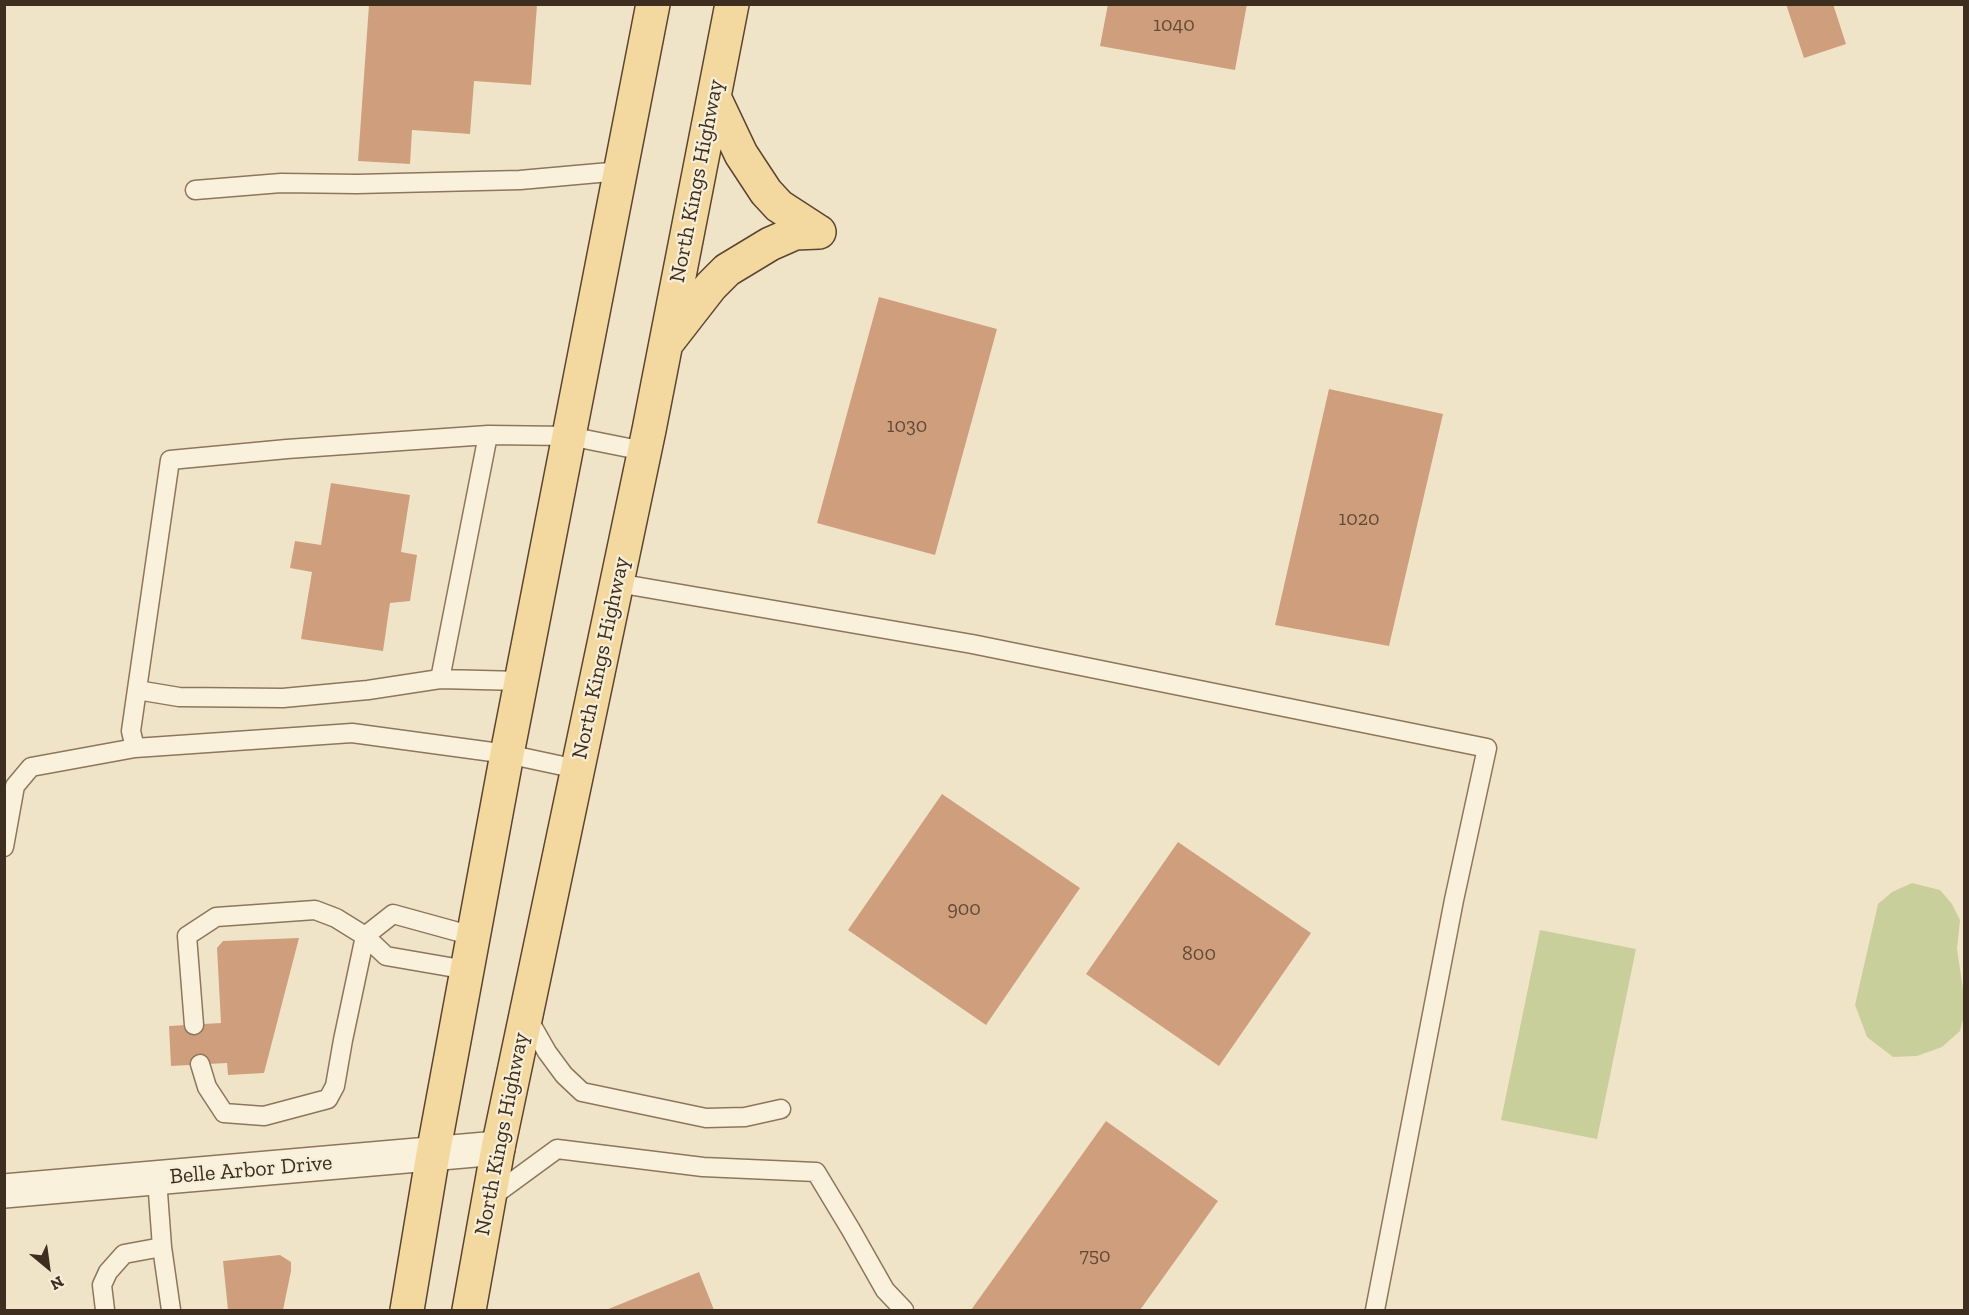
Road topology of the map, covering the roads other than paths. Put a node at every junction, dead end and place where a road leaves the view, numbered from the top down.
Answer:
1 (653, 4) edge
2 (732, 4) edge
3 (714, 97) junction
4 (621, 171) junction
5 (195, 190) dead end
6 (666, 343) junction
7 (488, 435) junction
8 (569, 436) junction
9 (644, 451) junction
10 (616, 584) junction
11 (440, 679) junction
12 (521, 681) junction
13 (137, 690) junction
14 (135, 748) junction
15 (507, 754) junction
16 (578, 769) junction
17 (4, 847) edge
18 (365, 936) junction
19 (473, 936) junction
20 (467, 970) junction
21 (526, 1014) junction
22 (194, 1025) dead end
23 (200, 1064) dead end
24 (780, 1109) dead end
25 (498, 1148) junction
26 (433, 1154) junction
27 (157, 1179) junction
28 (4, 1191) edge
29 (488, 1199) junction
30 (162, 1247) junction
31 (105, 1311) edge
32 (171, 1311) edge
33 (407, 1311) edge
34 (469, 1311) edge
35 (904, 1311) edge
36 (1375, 1311) edge

1 - 4 main road
2 - 3 main road, North Kings Highway
3 - 6 main road, North Kings Highway
3 - 6 main road
4 - 5 lane
4 - 8 main road
6 - 9 main road, North Kings Highway
7 - 8 lane
7 - 11 lane
7 - 13 lane
8 - 9 lane
8 - 12 main road
9 - 10 main road, North Kings Highway
10 - 16 main road, North Kings Highway
10 - 36 lane
11 - 12 lane
11 - 13 lane
12 - 15 main road
13 - 14 lane
14 - 15 lane
14 - 17 lane
15 - 16 lane
15 - 19 main road
16 - 21 main road, North Kings Highway
18 - 19 lane
18 - 20 lane
18 - 22 lane
18 - 23 lane
19 - 20 main road
20 - 26 main road
21 - 24 lane
21 - 25 main road, North Kings Highway
25 - 26 street, Belle Arbor Drive
25 - 29 main road, North Kings Highway
26 - 27 street, Belle Arbor Drive
26 - 33 main road
27 - 28 street, Belle Arbor Drive
27 - 30 lane
29 - 34 main road, North Kings Highway
29 - 35 lane
30 - 31 lane
30 - 32 lane

